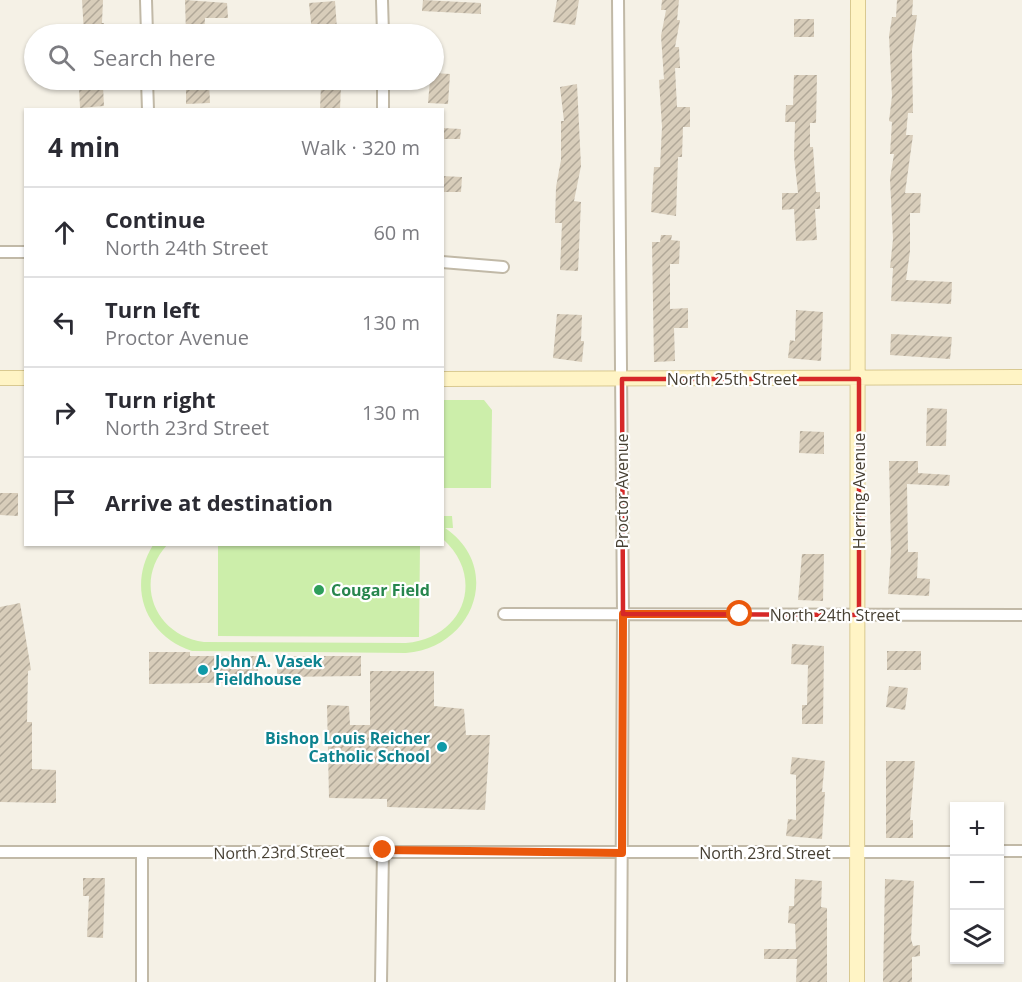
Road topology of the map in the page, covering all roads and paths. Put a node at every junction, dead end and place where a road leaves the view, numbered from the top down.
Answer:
1 (146, 0) edge
2 (382, 0) edge
3 (618, 0) edge
4 (858, 0) edge
5 (147, 24) edge
6 (382, 24) edge
7 (147, 90) edge
8 (383, 90) edge
9 (148, 108) edge
10 (383, 108) edge
11 (0, 252) edge
12 (24, 252) edge
13 (444, 262) edge
14 (503, 267) dead end
15 (1022, 377) edge
16 (0, 378) edge
17 (24, 378) edge
18 (444, 379) edge
19 (622, 379) junction
20 (859, 379) junction
21 (504, 614) dead end
22 (623, 614) junction
23 (860, 615) junction
24 (1022, 615) edge
25 (383, 850) junction
26 (1004, 851) edge
27 (1022, 851) edge
28 (0, 852) edge
29 (950, 852) edge
30 (142, 853) junction
31 (622, 853) junction
32 (858, 853) junction
33 (142, 982) edge
34 (381, 982) edge
35 (621, 982) edge
36 (857, 982) edge

1 - 5 street
2 - 6 street
3 - 19 street, Proctor Avenue
4 - 20 main road, Herring Avenue
7 - 9 street
8 - 10 street
11 - 12 street
13 - 14 street
15 - 20 main road, North 25th Street
16 - 17 main road
18 - 19 main road, North 25th Street
19 - 20 main road, North 25th Street
19 - 22 street, Proctor Avenue
20 - 23 main road, Herring Avenue
21 - 22 street, North 24th Street
22 - 23 street, North 24th Street
22 - 31 street, Proctor Avenue
23 - 24 street, North 24th Street
23 - 32 main road, Herring Avenue
25 - 30 street, North 23rd Street
25 - 31 street, North 23rd Street
25 - 34 street
26 - 27 street
28 - 30 street, North 23rd Street
29 - 32 street, North 23rd Street
30 - 33 street
31 - 32 street, North 23rd Street
31 - 35 street, Proctor Avenue
32 - 36 main road, Herring Avenue

